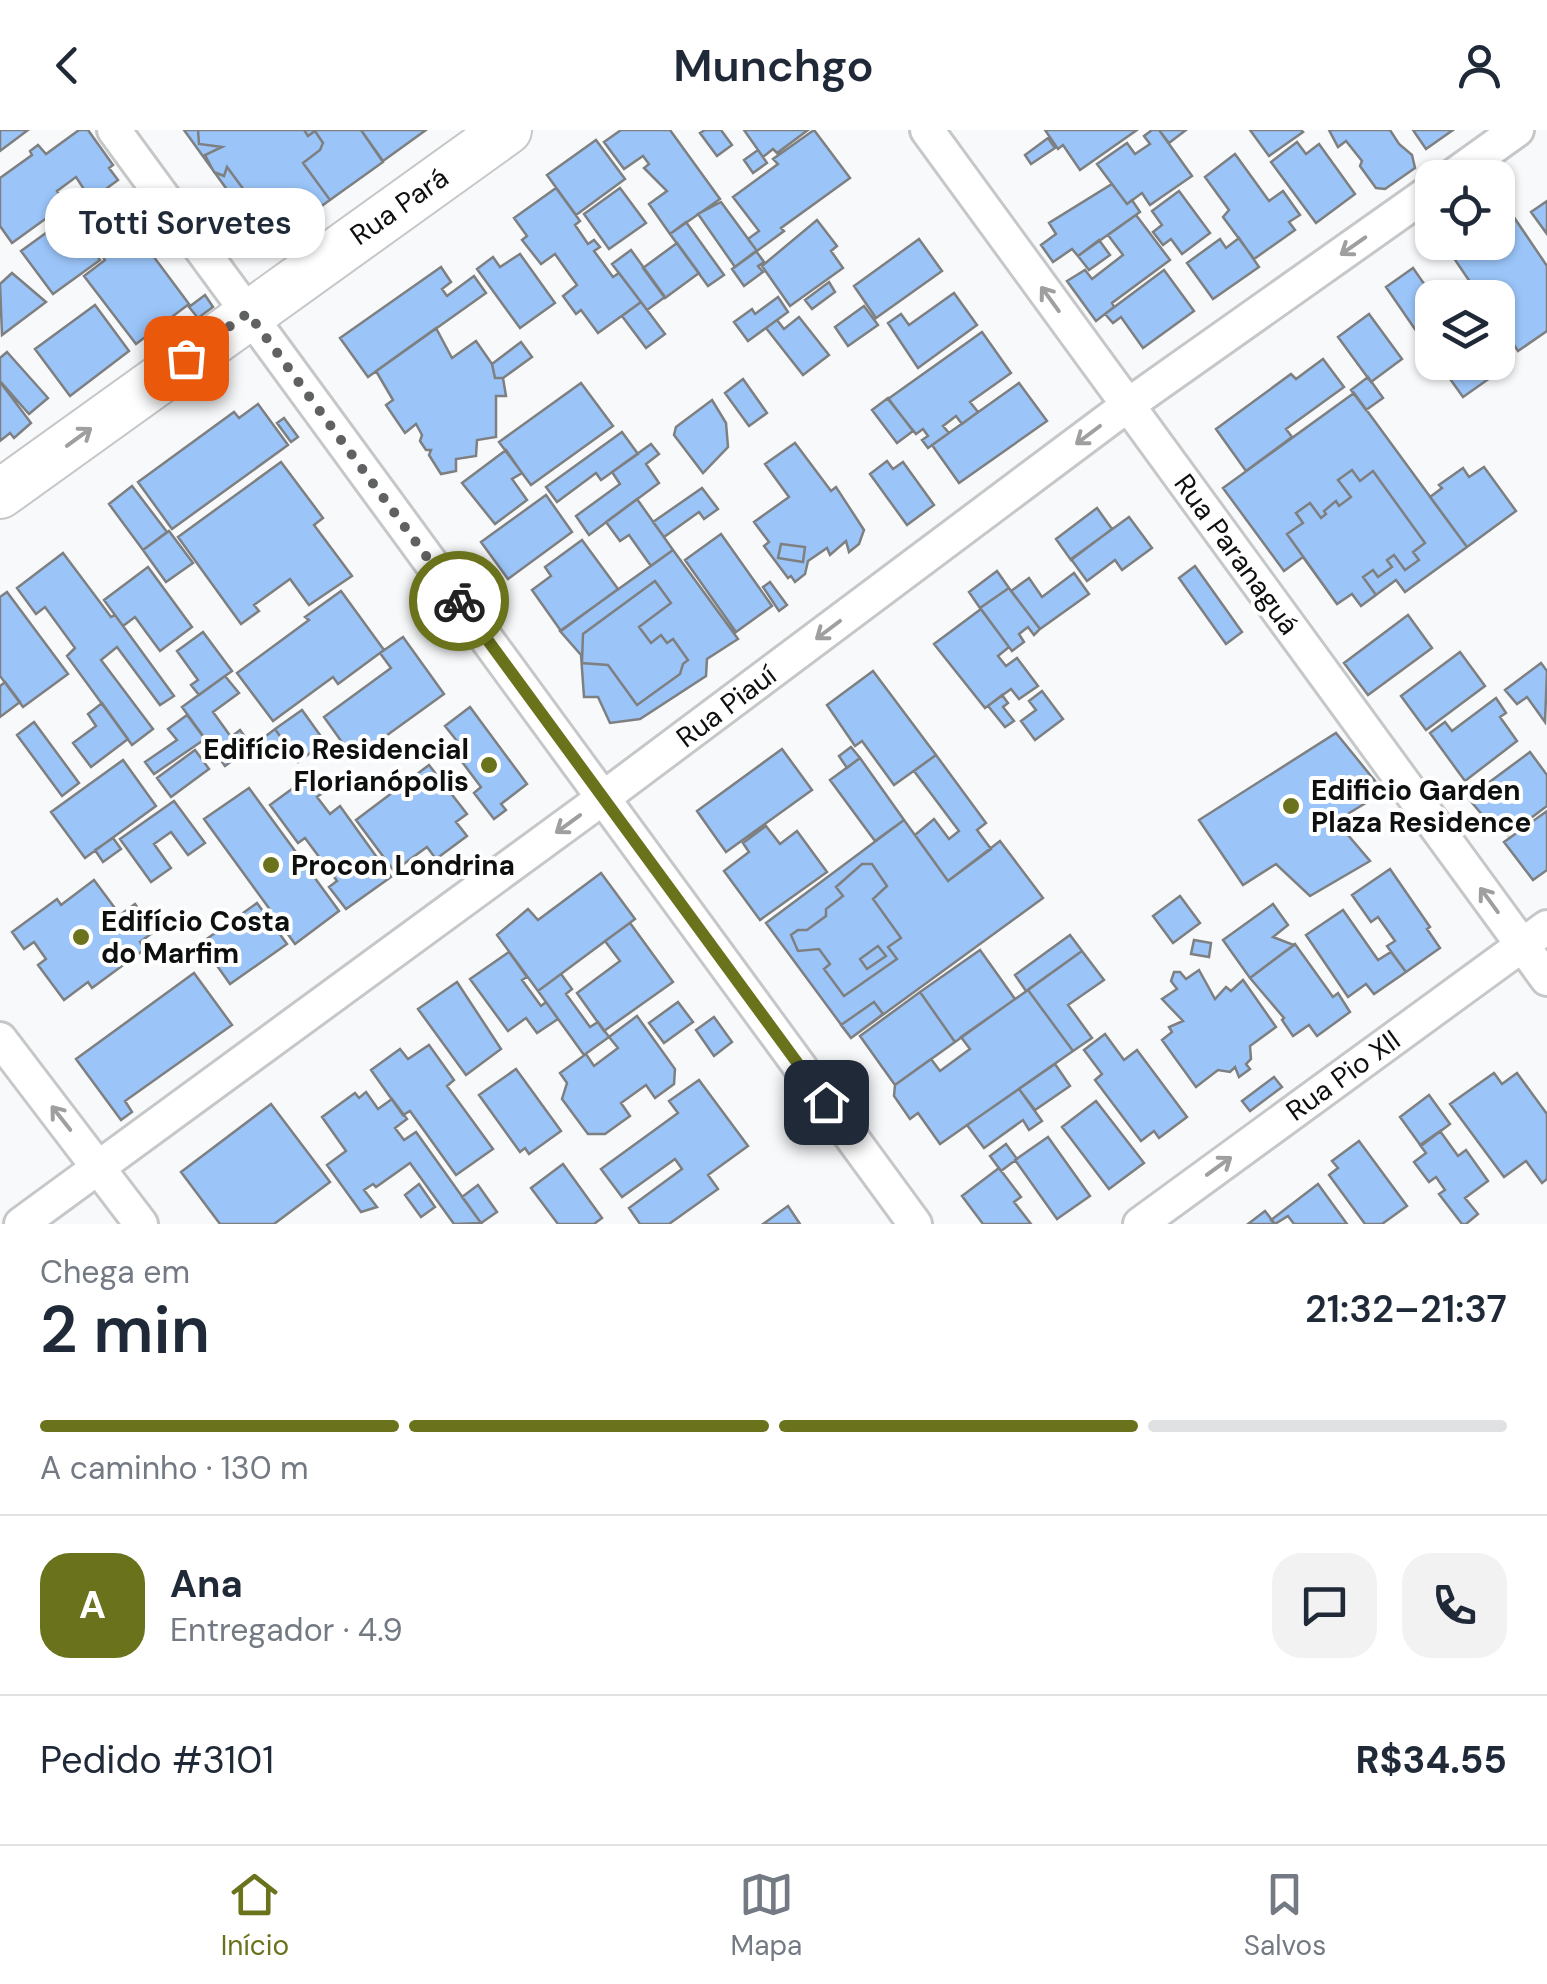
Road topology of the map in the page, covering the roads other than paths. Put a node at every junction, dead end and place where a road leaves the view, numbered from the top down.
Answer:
1 (114, 130) edge
2 (507, 130) edge
3 (927, 130) edge
4 (1517, 130) edge
5 (1475, 160) edge
6 (1415, 202) edge
7 (248, 313) junction
8 (1128, 406) junction
9 (0, 494) edge
10 (603, 798) junction
11 (1534, 935) edge
12 (1547, 979) edge
13 (0, 1040) edge
14 (100, 1168) junction
15 (21, 1224) edge
16 (141, 1224) edge
17 (915, 1224) edge
18 (1140, 1224) edge

1 - 7 street
2 - 7 street, Rua Pará
8 -> 3 street, Rua Paranaguá
4 - 5 street
6 -> 8 street, Rua Piauí
9 -> 7 street, Rua Pará
7 - 10 street
8 -> 10 street, Rua Piauí
11 -> 8 street, Rua Paranaguá
10 -> 14 street, Rua Piauí
10 - 17 street
11 - 12 street, Rua Paranaguá
18 -> 11 street, Rua Pio XII
14 -> 13 street
14 - 15 street, Rua Piauí
14 - 16 street

